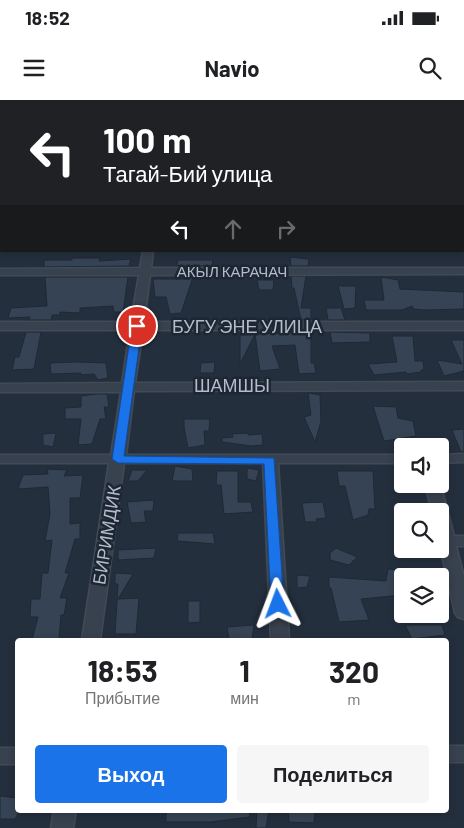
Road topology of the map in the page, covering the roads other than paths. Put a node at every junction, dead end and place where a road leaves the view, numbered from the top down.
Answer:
1 (148, 252) edge
2 (464, 271) edge
3 (0, 272) edge
4 (145, 272) junction
5 (0, 326) edge
6 (137, 326) junction
7 (464, 326) edge
8 (128, 386) junction
9 (464, 386) edge
10 (0, 388) edge
11 (464, 458) edge
12 (0, 459) edge
13 (118, 459) junction
14 (394, 459) edge
15 (449, 459) edge
16 (270, 460) junction
17 (449, 541) edge
18 (464, 541) edge
19 (449, 549) edge
20 (464, 613) edge
21 (91, 638) edge
22 (280, 638) edge
23 (449, 754) edge
24 (464, 754) edge
25 (0, 756) edge
26 (15, 756) edge
27 (64, 813) edge
28 (62, 828) edge

1 - 4 street, БИРИМДИК
2 - 4 street, АКЫЛ КАРАЧАЧ
3 - 4 street, АКЫЛ КАРАЧАЧ
4 - 6 street, БИРИМДИК
5 - 6 street, БУГУ ЭНЕ УЛИЦА
6 - 7 street, БУГУ ЭНЕ УЛИЦА
6 - 8 street, БИРИМДИК
8 - 9 street, ШАМШЫ
8 - 10 street, ШАМШЫ
8 - 13 street, БИРИМДИК
11 - 15 street
12 - 13 street
13 - 16 street
13 - 21 street, БИРИМДИК
14 - 16 street
16 - 22 street
17 - 18 street
19 - 20 street
23 - 24 street
25 - 26 street
27 - 28 street

